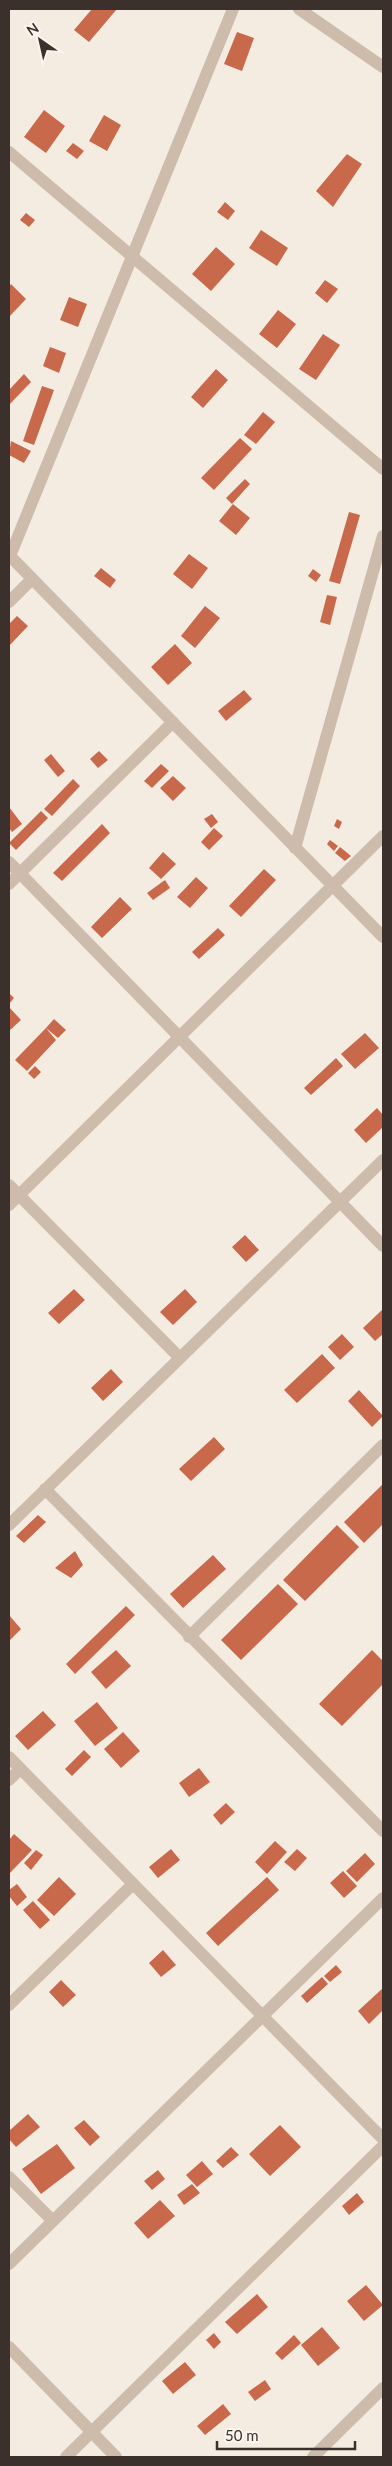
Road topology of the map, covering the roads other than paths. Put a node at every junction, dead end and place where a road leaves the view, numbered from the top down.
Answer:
1 (233, 9) edge
2 (299, 9) edge
3 (383, 67) edge
4 (9, 152) edge
5 (132, 256) junction
6 (383, 470) edge
7 (383, 536) edge
8 (9, 555) edge
9 (32, 579) junction
10 (9, 602) edge
11 (173, 722) junction
12 (383, 836) edge
13 (295, 848) junction
14 (9, 862) edge
15 (20, 873) junction
16 (9, 884) edge
17 (333, 886) junction
18 (383, 937) edge
19 (179, 1037) junction
20 (383, 1160) edge
21 (9, 1185) edge
22 (19, 1195) junction
23 (340, 1202) junction
24 (9, 1206) edge
25 (383, 1246) edge
26 (180, 1358) junction
27 (383, 1445) edge
28 (45, 1490) junction
29 (9, 1525) edge
30 (189, 1638) junction
31 (9, 1757) edge
32 (20, 1769) junction
33 (9, 1780) edge
34 (383, 1831) edge
35 (133, 1884) junction
36 (383, 1898) edge
37 (9, 2006) edge
38 (263, 2016) junction
39 (383, 2139) edge
40 (383, 2146) edge
41 (9, 2177) edge
42 (53, 2221) junction
43 (9, 2264) edge
44 (9, 2347) edge
45 (383, 2388) edge
46 (91, 2432) junction
47 (66, 2457) edge
48 (116, 2457) edge
49 (313, 2457) edge

1 - 5 street
2 - 3 street
4 - 5 street
5 - 6 street
5 - 8 street
7 - 13 street
8 - 9 street
9 - 10 street
9 - 11 street
11 - 13 street
11 - 15 street
12 - 17 street
13 - 17 street
14 - 15 street
15 - 16 street
15 - 19 street
17 - 18 street
17 - 19 street
19 - 22 street
19 - 23 street
20 - 23 street
21 - 22 street
22 - 24 street
22 - 26 street
23 - 25 street
23 - 26 street
26 - 28 street
27 - 30 street
28 - 29 street
28 - 30 street
30 - 34 street
31 - 32 street
32 - 33 street
32 - 35 street
35 - 37 street
35 - 38 street
36 - 38 street
38 - 39 street
38 - 42 street
40 - 46 street
41 - 42 street
42 - 43 street
44 - 46 street
45 - 49 street
46 - 47 street
46 - 48 street

